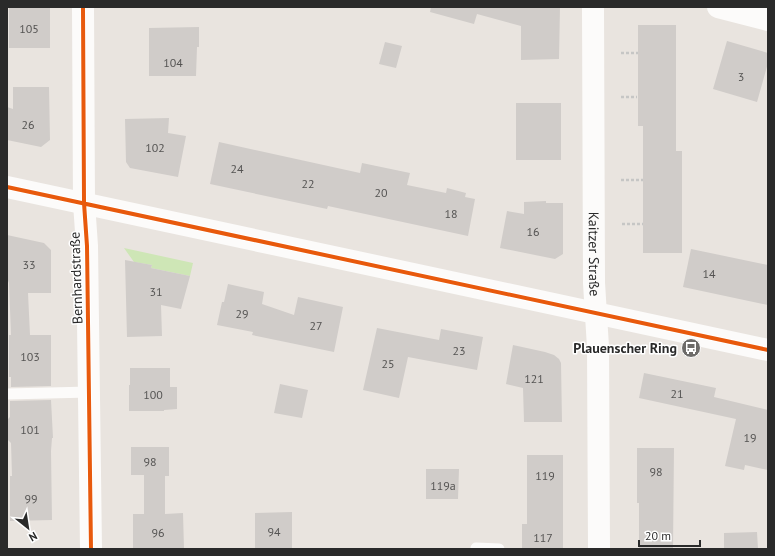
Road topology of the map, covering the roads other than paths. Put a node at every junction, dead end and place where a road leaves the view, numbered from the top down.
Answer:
1 (83, 7) edge
2 (593, 7) edge
3 (718, 7) edge
4 (768, 20) edge
5 (7, 187) edge
6 (84, 203) junction
7 (596, 314) junction
8 (768, 350) edge
9 (90, 392) junction
10 (7, 394) edge
11 (476, 548) edge
12 (91, 549) edge
13 (499, 549) edge
14 (600, 549) edge

1 - 6 street, Bernhardstraße
2 - 7 street, Kaitzer Straße
3 - 4 street
5 - 6 street
6 - 7 street
6 - 9 street, Bernhardstraße
7 - 8 street
7 - 14 street, Kaitzer Straße
9 - 10 lane
9 - 12 street, Bernhardstraße
11 - 13 lane

